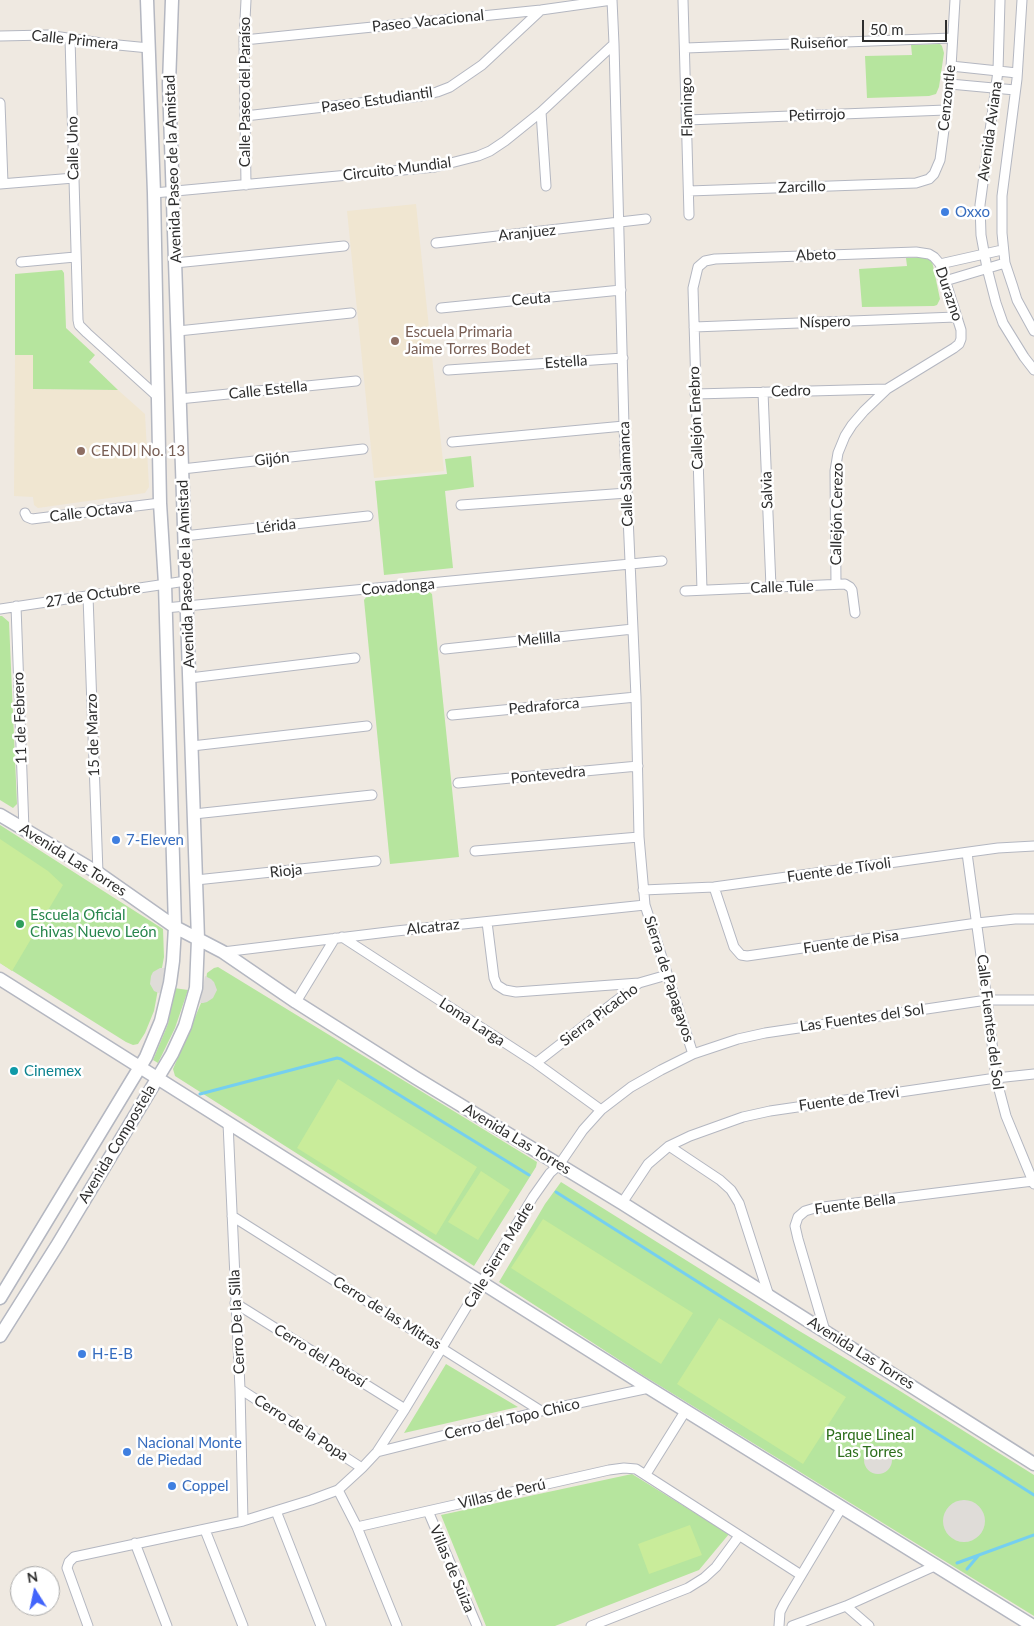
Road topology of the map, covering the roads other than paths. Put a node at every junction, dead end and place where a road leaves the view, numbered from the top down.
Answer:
1 (147, 0) edge
2 (172, 0) edge
3 (246, 0) edge
4 (612, 0) edge
5 (684, 0) edge
6 (955, 0) edge
7 (1000, 0) edge
8 (1022, 0) edge
9 (541, 10) junction
10 (0, 36) edge
11 (70, 38) junction
12 (952, 38) junction
13 (244, 40) junction
14 (614, 44) junction
15 (149, 48) junction
16 (686, 48) junction
17 (951, 66) junction
18 (998, 71) junction
19 (1017, 73) junction
20 (950, 84) junction
21 (996, 88) junction
22 (1015, 90) junction
23 (0, 103) edge
24 (946, 110) junction
25 (542, 112) junction
26 (244, 116) junction
27 (687, 120) junction
28 (74, 178) junction
29 (916, 183) joint
30 (1, 184) edge
31 (246, 185) junction
32 (546, 186) dead end
33 (689, 191) junction
34 (174, 192) junction
35 (154, 193) junction
36 (689, 215) dead end
37 (646, 220) dead end
38 (619, 222) junction
39 (436, 243) dead end
40 (344, 246) dead end
41 (1002, 250) junction
42 (916, 252) joint
43 (984, 254) junction
44 (75, 257) junction
45 (715, 259) joint
46 (21, 262) dead end
47 (176, 263) junction
48 (1005, 263) junction
49 (940, 264) junction
50 (987, 268) junction
51 (945, 282) junction
52 (621, 290) junction
53 (441, 308) dead end
54 (351, 313) dead end
55 (956, 317) junction
56 (694, 327) junction
57 (178, 331) junction
58 (1034, 331) edge
59 (954, 348) joint
60 (623, 358) junction
61 (448, 370) dead end
62 (1034, 370) edge
63 (356, 380) dead end
64 (886, 389) junction
65 (763, 392) junction
66 (695, 394) junction
67 (159, 398) junction
68 (179, 399) junction
69 (624, 426) junction
70 (452, 442) dead end
71 (363, 449) dead end
72 (182, 469) junction
73 (626, 493) junction
74 (160, 503) junction
75 (460, 504) dead end
76 (25, 513) dead end
77 (368, 516) dead end
78 (184, 536) junction
79 (662, 561) dead end
80 (631, 565) junction
81 (186, 581) junction
82 (165, 584) junction
83 (836, 584) junction
84 (771, 587) junction
85 (702, 590) junction
86 (685, 591) dead end
87 (88, 596) junction
88 (16, 606) junction
89 (187, 607) junction
90 (165, 608) junction
91 (0, 609) edge
92 (854, 613) dead end
93 (633, 628) junction
94 (445, 649) dead end
95 (355, 658) dead end
96 (190, 678) junction
97 (636, 697) junction
98 (452, 715) dead end
99 (367, 726) dead end
100 (192, 746) junction
101 (638, 766) junction
102 (458, 783) dead end
103 (372, 795) dead end
104 (194, 814) junction
105 (0, 815) edge
106 (24, 830) junction
107 (639, 837) junction
108 (1034, 846) edge
109 (475, 851) dead end
110 (967, 853) junction
111 (376, 861) dead end
112 (98, 874) junction
113 (196, 880) junction
114 (714, 887) junction
115 (644, 890) junction
116 (645, 905) junction
117 (1034, 918) edge
118 (487, 922) junction
119 (977, 923) junction
120 (175, 927) junction
121 (338, 937) junction
122 (198, 939) junction
123 (222, 952) junction
124 (667, 975) junction
125 (0, 979) edge
126 (639, 983) junction
127 (987, 1000) junction
128 (1034, 1000) edge
129 (296, 1002) junction
130 (693, 1054) junction
131 (536, 1063) junction
132 (140, 1068) junction
133 (1034, 1074) edge
134 (157, 1078) junction
135 (996, 1078) junction
136 (601, 1110) junction
137 (228, 1123) junction
138 (669, 1146) junction
139 (559, 1165) junction
140 (1033, 1183) edge
141 (622, 1202) junction
142 (232, 1216) junction
143 (40, 1233) junction
144 (58, 1244) junction
145 (481, 1282) junction
146 (769, 1296) junction
147 (0, 1298) edge
148 (235, 1302) junction
149 (825, 1331) junction
150 (0, 1336) edge
151 (442, 1348) junction
152 (649, 1388) junction
153 (240, 1389) junction
154 (405, 1409) junction
155 (686, 1410) junction
156 (541, 1411) junction
157 (377, 1452) junction
158 (1034, 1464) edge
159 (362, 1468) junction
160 (646, 1474) junction
161 (338, 1490) junction
162 (842, 1507) junction
163 (276, 1511) junction
164 (428, 1511) junction
165 (243, 1521) junction
166 (357, 1526) junction
167 (205, 1530) junction
168 (740, 1536) junction
169 (135, 1543) junction
170 (937, 1565) junction
171 (801, 1576) junction
172 (846, 1606) junction
173 (88, 1626) edge
174 (168, 1626) edge
175 (243, 1626) edge
176 (321, 1626) edge
177 (397, 1626) edge
178 (477, 1626) edge
179 (591, 1626) edge
180 (779, 1626) edge
181 (792, 1626) edge
182 (869, 1626) edge
183 (1033, 1626) edge

1 - 15 street, Avenida Paseo de la Amistad
2 - 34 street, Avenida Paseo de la Amistad
3 - 13 street, Calle Paseo del Paraíso
4 - 9 street, Paseo Vacacional
4 - 14 street
5 - 16 street, Flamingo
6 - 12 street, Cenzontle
7 - 18 street, Avenida Aviana
8 - 19 street, Avenida Aviana
9 - 13 street, Paseo Vacacional
9 - 26 street, Paseo Estudiantil
10 - 11 street, Calle Primera
11 - 15 street, Calle Primera
11 - 28 street, Calle Uno
12 - 16 street, Ruiseñor
12 - 17 street, Cenzontle
13 - 26 street, Calle Paseo del Paraíso
14 - 25 street, Circuito Mundial
14 - 38 street, Calle Salamanca
15 - 35 street, Avenida Paseo de la Amistad
16 - 27 street, Flamingo
17 - 18 street
17 - 20 street, Cenzontle
18 - 19 street
18 - 21 street, Avenida Aviana
19 - 22 street, Avenida Aviana
20 - 21 street
20 - 24 street, Cenzontle
21 - 22 street
21 - 43 street, Avenida Aviana
22 - 41 street, Avenida Aviana
23 - 30 street
24 - 27 street, Petirrojo
24 - 29 street, Cenzontle
25 - 31 street, Circuito Mundial
25 - 32 street
26 - 31 street, Calle Paseo del Paraíso
27 - 33 street, Flamingo
28 - 30 street
28 - 44 street, Calle Uno
29 - 33 street, Zarcillo
31 - 34 street, Circuito Mundial
33 - 36 street, Flamingo
34 - 35 street, Circuito Mundial
34 - 47 street, Avenida Paseo de la Amistad
35 - 67 street, Avenida Paseo de la Amistad
37 - 38 street, Aranjuez
38 - 39 street, Aranjuez
38 - 52 street, Calle Salamanca
40 - 47 street
41 - 43 street
41 - 48 street, Avenida Aviana
42 - 45 street, Abeto
42 - 49 street, Durazno
43 - 49 street
43 - 50 street, Avenida Aviana
44 - 46 street
44 - 67 street, Calle Uno
45 - 56 street, Callejón Enebro
47 - 57 street, Avenida Paseo de la Amistad
48 - 50 street
48 - 58 street, Avenida Aviana
49 - 51 street, Durazno
50 - 51 street
50 - 62 street, Avenida Aviana
51 - 55 street, Durazno
52 - 53 street, Ceuta
52 - 60 street, Calle Salamanca
54 - 57 street
55 - 56 street, Níspero
55 - 59 street, Durazno
56 - 66 street, Callejón Enebro
57 - 68 street, Avenida Paseo de la Amistad
59 - 64 street, Callejón Cerezo
60 - 61 street, Estella
60 - 69 street, Calle Salamanca
63 - 68 street, Calle Estella
64 - 65 street, Cedro
64 - 83 street, Callejón Cerezo
65 - 66 street, Cedro
65 - 84 street, Salvia
66 - 85 street, Callejón Enebro
67 - 74 street, Avenida Paseo de la Amistad
68 - 72 street, Avenida Paseo de la Amistad
69 - 70 street
69 - 73 street, Calle Salamanca
71 - 72 street, Gijón
72 - 78 street, Avenida Paseo de la Amistad
73 - 75 street
73 - 80 street, Calle Salamanca
74 - 76 street, Calle Octava
74 - 82 street, Avenida Paseo de la Amistad
77 - 78 street, Lérida
78 - 81 street, Avenida Paseo de la Amistad
79 - 80 street, Covadonga
80 - 89 street, Covadonga
80 - 93 street, Calle Salamanca
81 - 82 street, 27 de Octubre
81 - 89 street, Avenida Paseo de la Amistad
82 - 87 street, 27 de Octubre
82 - 90 street, Avenida Paseo de la Amistad
83 - 84 street, Calle Tule
83 - 92 street
84 - 85 street, Calle Tule
85 - 86 street, Calle Tule
87 - 88 street, 27 de Octubre
87 - 112 street, 15 de Marzo
88 - 91 street, 27 de Octubre
88 - 106 street, 11 de Febrero
89 - 90 street, Covadonga
89 - 96 street, Avenida Paseo de la Amistad
90 - 120 street, Avenida Paseo de la Amistad
93 - 94 street, Melilla
93 - 97 street, Calle Salamanca
95 - 96 street
96 - 100 street, Avenida Paseo de la Amistad
97 - 98 street, Pedraforca
97 - 101 street, Calle Salamanca
99 - 100 street
100 - 104 street, Avenida Paseo de la Amistad
101 - 102 street, Pontevedra
101 - 107 street, Calle Salamanca
103 - 104 street
104 - 113 street, Avenida Paseo de la Amistad
105 - 106 street, Avenida Las Torres
106 - 112 street, Avenida Las Torres
107 - 109 street
107 - 115 street, Calle Salamanca
108 - 110 street, Fuente de Tívoli
110 - 114 street, Fuente de Tívoli
110 - 119 street, Calle Fuentes del Sol
111 - 113 street, Rioja
112 - 120 street, Avenida Las Torres
113 - 122 street, Avenida Paseo de la Amistad
114 - 115 street, Fuente de Tívoli
114 - 119 street, Fuente de Pisa
115 - 116 street, Calle Salamanca
116 - 118 street, Alcatraz
116 - 124 street, Sierra de Papagayos
117 - 119 street, Fuente de Pisa
118 - 121 street, Alcatraz
118 - 126 street
119 - 127 street, Calle Fuentes del Sol
120 - 122 street, Avenida Las Torres
120 - 132 street, Avenida Compostela
121 - 123 street, Alcatraz
121 - 129 street
121 - 131 street, Loma Larga
122 - 123 street, Avenida Las Torres
122 - 134 street, Avenida Compostela
123 - 129 street, Avenida Las Torres
124 - 126 street, Sierra Picacho
124 - 130 street, Sierra de Papagayos
125 - 132 street
126 - 131 street, Sierra Picacho
127 - 128 street, Las Fuentes del Sol
127 - 130 street, Las Fuentes del Sol
127 - 135 street, Calle Fuentes del Sol
129 - 139 street, Avenida Las Torres
130 - 136 street, Calle Sierra Madre
131 - 136 street, Loma Larga
132 - 134 street
132 - 143 street, Avenida Compostela
133 - 135 street, Fuente de Trevi
134 - 137 street
134 - 144 street, Avenida Compostela
135 - 138 street, Fuente de Trevi
135 - 140 street, Calle Fuentes del Sol
136 - 139 street, Calle Sierra Madre
137 - 142 street, Cerro De la Silla
137 - 145 street
138 - 141 street, Fuente de Trevi
138 - 146 street
139 - 141 street, Avenida Las Torres
139 - 145 street, Calle Sierra Madre
140 - 149 street, Fuente Bella
141 - 146 street, Avenida Las Torres
142 - 148 street, Cerro De la Silla
142 - 151 street, Cerro de las Mitras
143 - 144 street
143 - 147 street, Avenida Compostela
144 - 150 street, Avenida Compostela
145 - 151 street, Calle Sierra Madre
145 - 152 street
146 - 149 street, Avenida Las Torres
148 - 153 street, Cerro De la Silla
148 - 154 street, Cerro del Potosí
149 - 158 street, Avenida Las Torres
151 - 154 street, Calle Sierra Madre
151 - 156 street, Cerro de las Mitras
152 - 155 street
152 - 156 street, Cerro del Topo Chico
153 - 159 street, Cerro de la Popa
153 - 165 street, Cerro De la Silla
154 - 157 street, Calle Sierra Madre
155 - 160 street
155 - 162 street
156 - 157 street, Cerro del Topo Chico
157 - 159 street, Calle Sierra Madre
159 - 161 street, Calle Sierra Madre
160 - 164 street, Villas de Perú
160 - 168 street, Villas de Perú
161 - 163 street
161 - 166 street
162 - 170 street
162 - 171 street
163 - 165 street
163 - 176 street
164 - 166 street, Villas de Perú
164 - 178 street, Villas de Suiza
165 - 167 street
166 - 177 street
167 - 169 street
167 - 175 street
168 - 171 street, Villas de Perú
168 - 179 street
169 - 173 street
169 - 174 street
170 - 172 street
170 - 183 street
171 - 180 street
172 - 181 street
172 - 182 street

